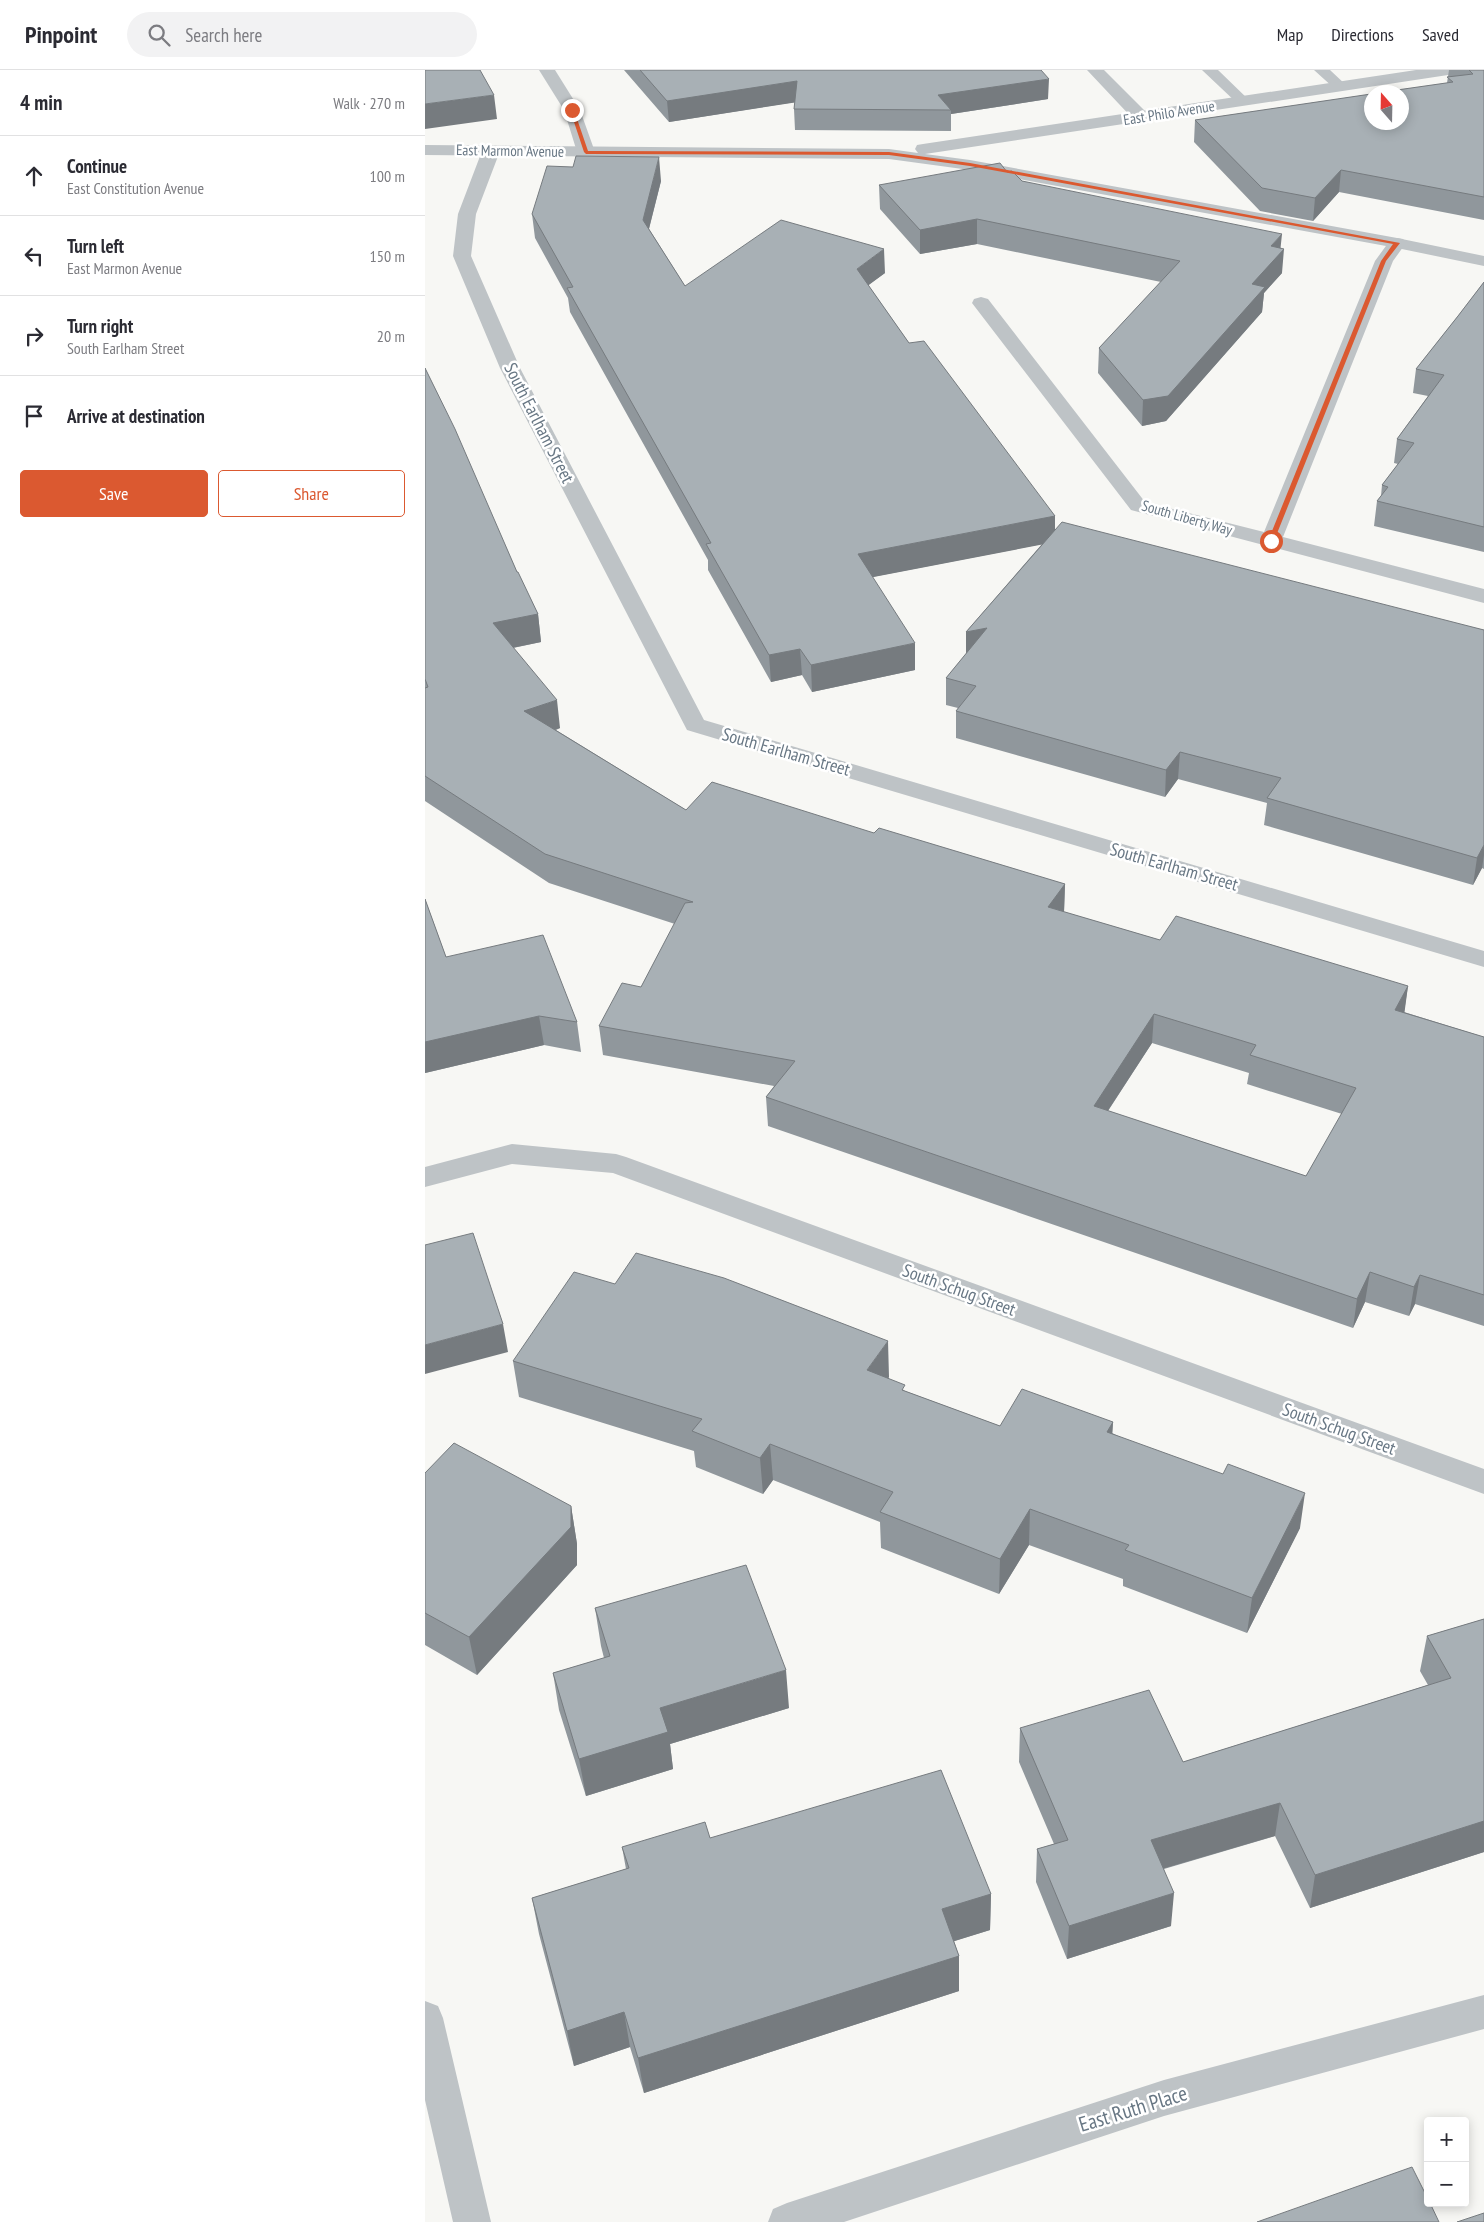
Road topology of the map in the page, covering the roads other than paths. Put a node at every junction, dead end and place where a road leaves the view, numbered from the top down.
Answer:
1 (547, 70) edge
2 (1095, 70) edge
3 (1209, 70) edge
4 (1321, 70) edge
5 (1448, 70) edge
6 (1340, 86) junction
7 (1243, 101) junction
8 (1141, 117) junction
9 (425, 150) edge
10 (491, 151) junction
11 (586, 152) junction
12 (889, 154) junction
13 (1397, 243) junction
14 (1484, 261) edge
15 (981, 303) dead end
16 (1271, 541) junction
17 (1484, 596) edge
18 (1484, 959) edge
19 (425, 1177) edge
20 (1484, 1482) edge
21 (1484, 2012) edge
22 (425, 2018) edge
23 (473, 2222) edge
24 (787, 2222) edge

1 - 11 street
2 - 8 street
3 - 7 lane
4 - 6 lane
5 - 6 street, East Philo Avenue
6 - 7 street, East Philo Avenue
7 - 8 street, East Philo Avenue
8 - 12 street, East Philo Avenue
9 - 10 street, East Marmon Avenue
10 - 11 street, East Marmon Avenue
10 - 18 street, South Earlham Street
11 - 12 street, East Marmon Avenue
12 - 13 street, East Marmon Avenue
13 - 14 street, East Marmon Avenue
13 - 16 street
15 - 16 street, South Liberty Way
16 - 17 street, South Liberty Way
19 - 20 street, South Schug Street
21 - 24 street, East Ruth Place
22 - 23 street

